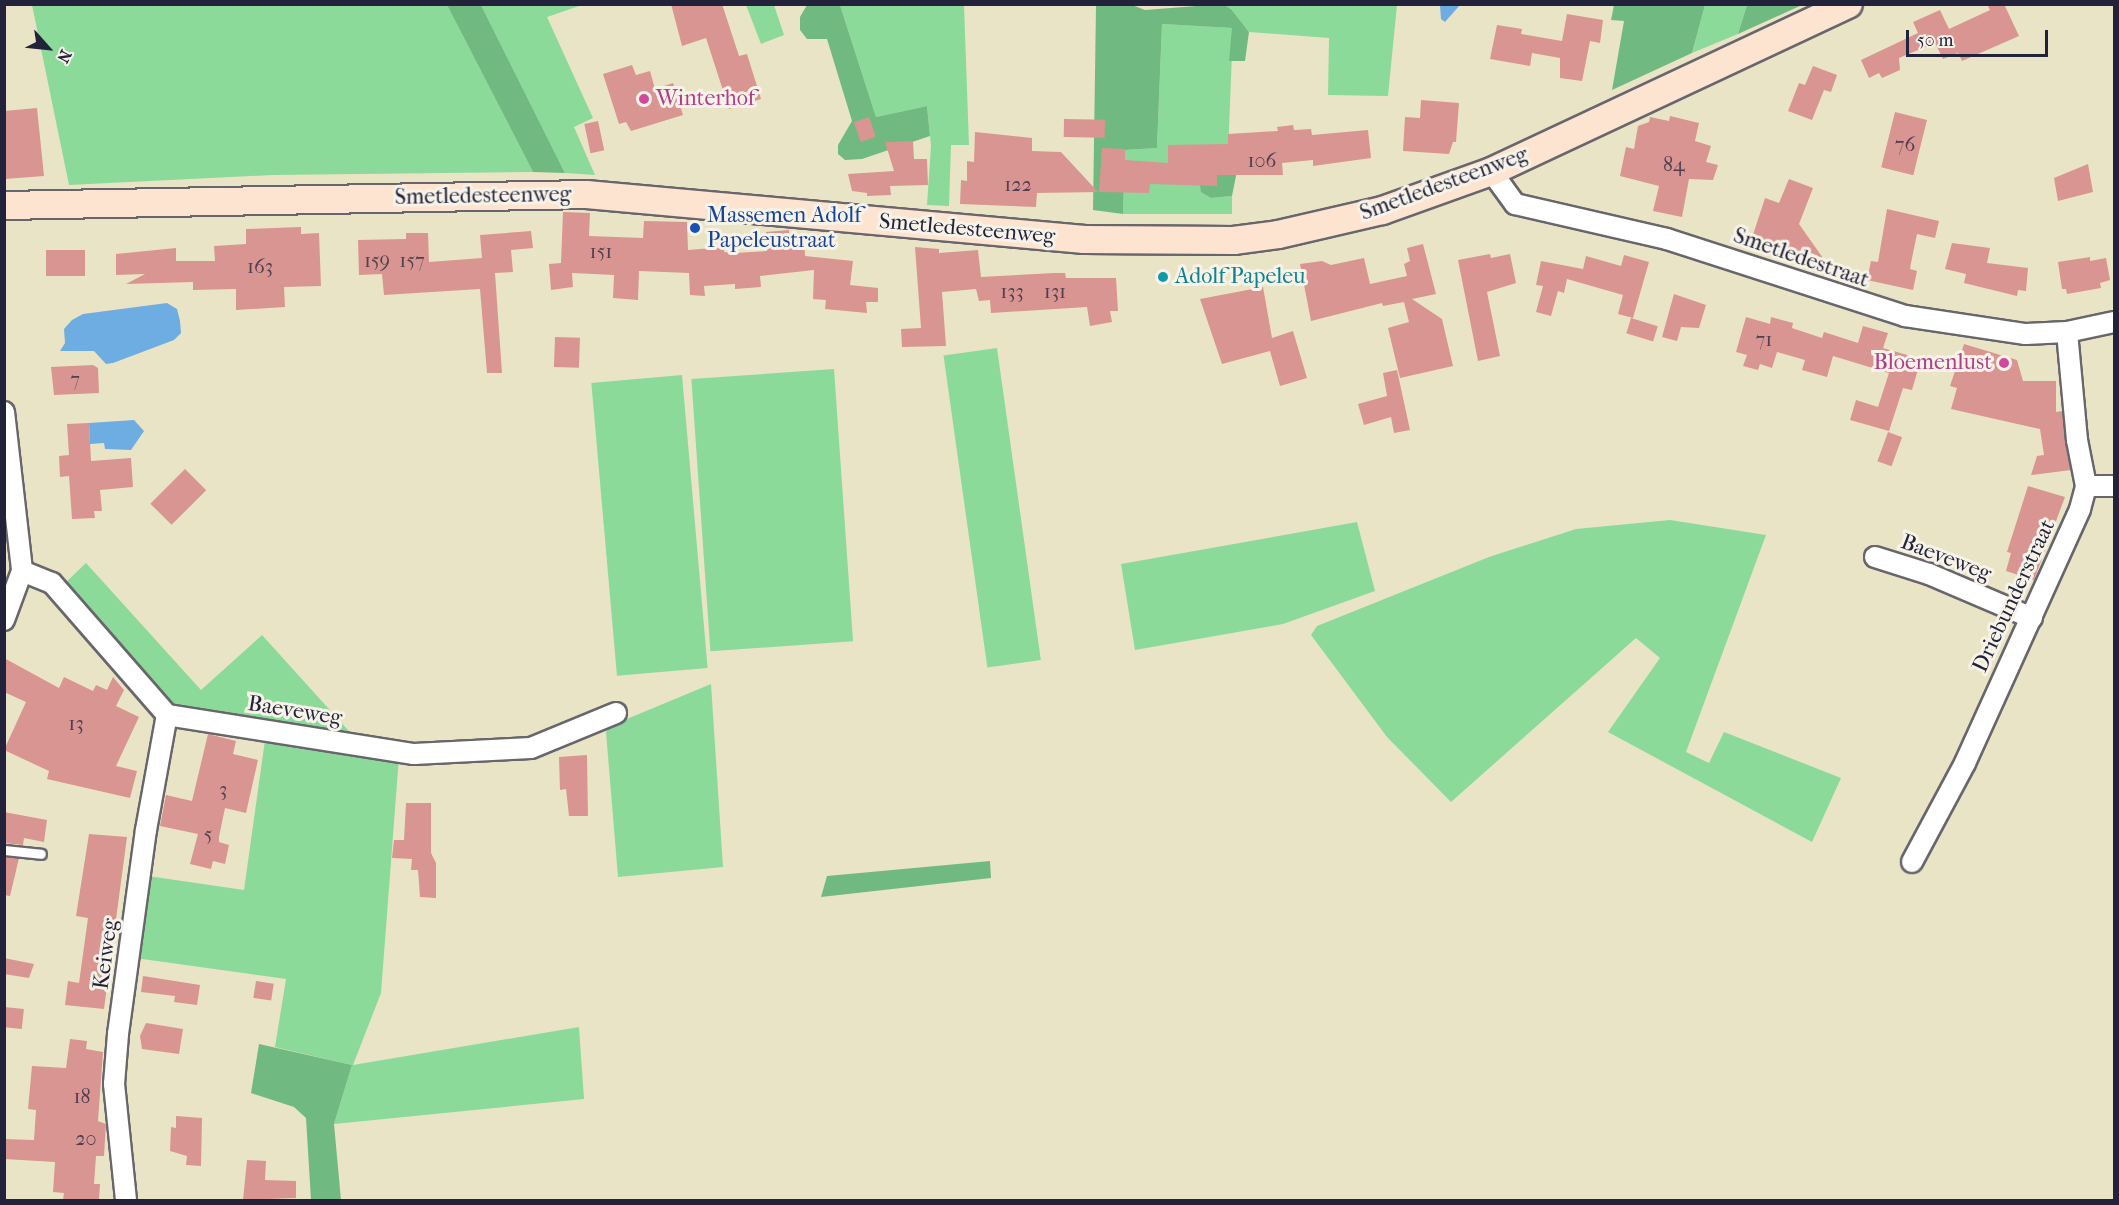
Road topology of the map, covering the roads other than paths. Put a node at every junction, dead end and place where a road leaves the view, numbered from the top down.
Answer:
1 (1848, 4) edge
2 (1491, 171) junction
3 (5, 209) edge
4 (2115, 322) edge
5 (2067, 332) junction
6 (4, 412) edge
7 (2086, 486) junction
8 (2115, 486) edge
9 (1875, 557) dead end
10 (22, 572) junction
11 (2032, 618) junction
12 (4, 620) edge
13 (616, 713) dead end
14 (167, 715) junction
15 (4, 850) edge
16 (41, 854) dead end
17 (1912, 862) dead end
18 (126, 1200) edge

1 - 2 street, Smetledesteenweg
2 - 3 street, Smetledesteenweg
2 - 5 street, Smetledestraat
4 - 5 street, Smetledestraat
5 - 7 street, Driebunderstraat
6 - 10 street
7 - 8 street
7 - 11 street, Driebunderstraat
9 - 11 street, Baeveweg
10 - 12 street
10 - 14 street
11 - 17 street, Driebunderstraat
13 - 14 street, Baeveweg
14 - 18 street, Keiweg
15 - 16 lane

